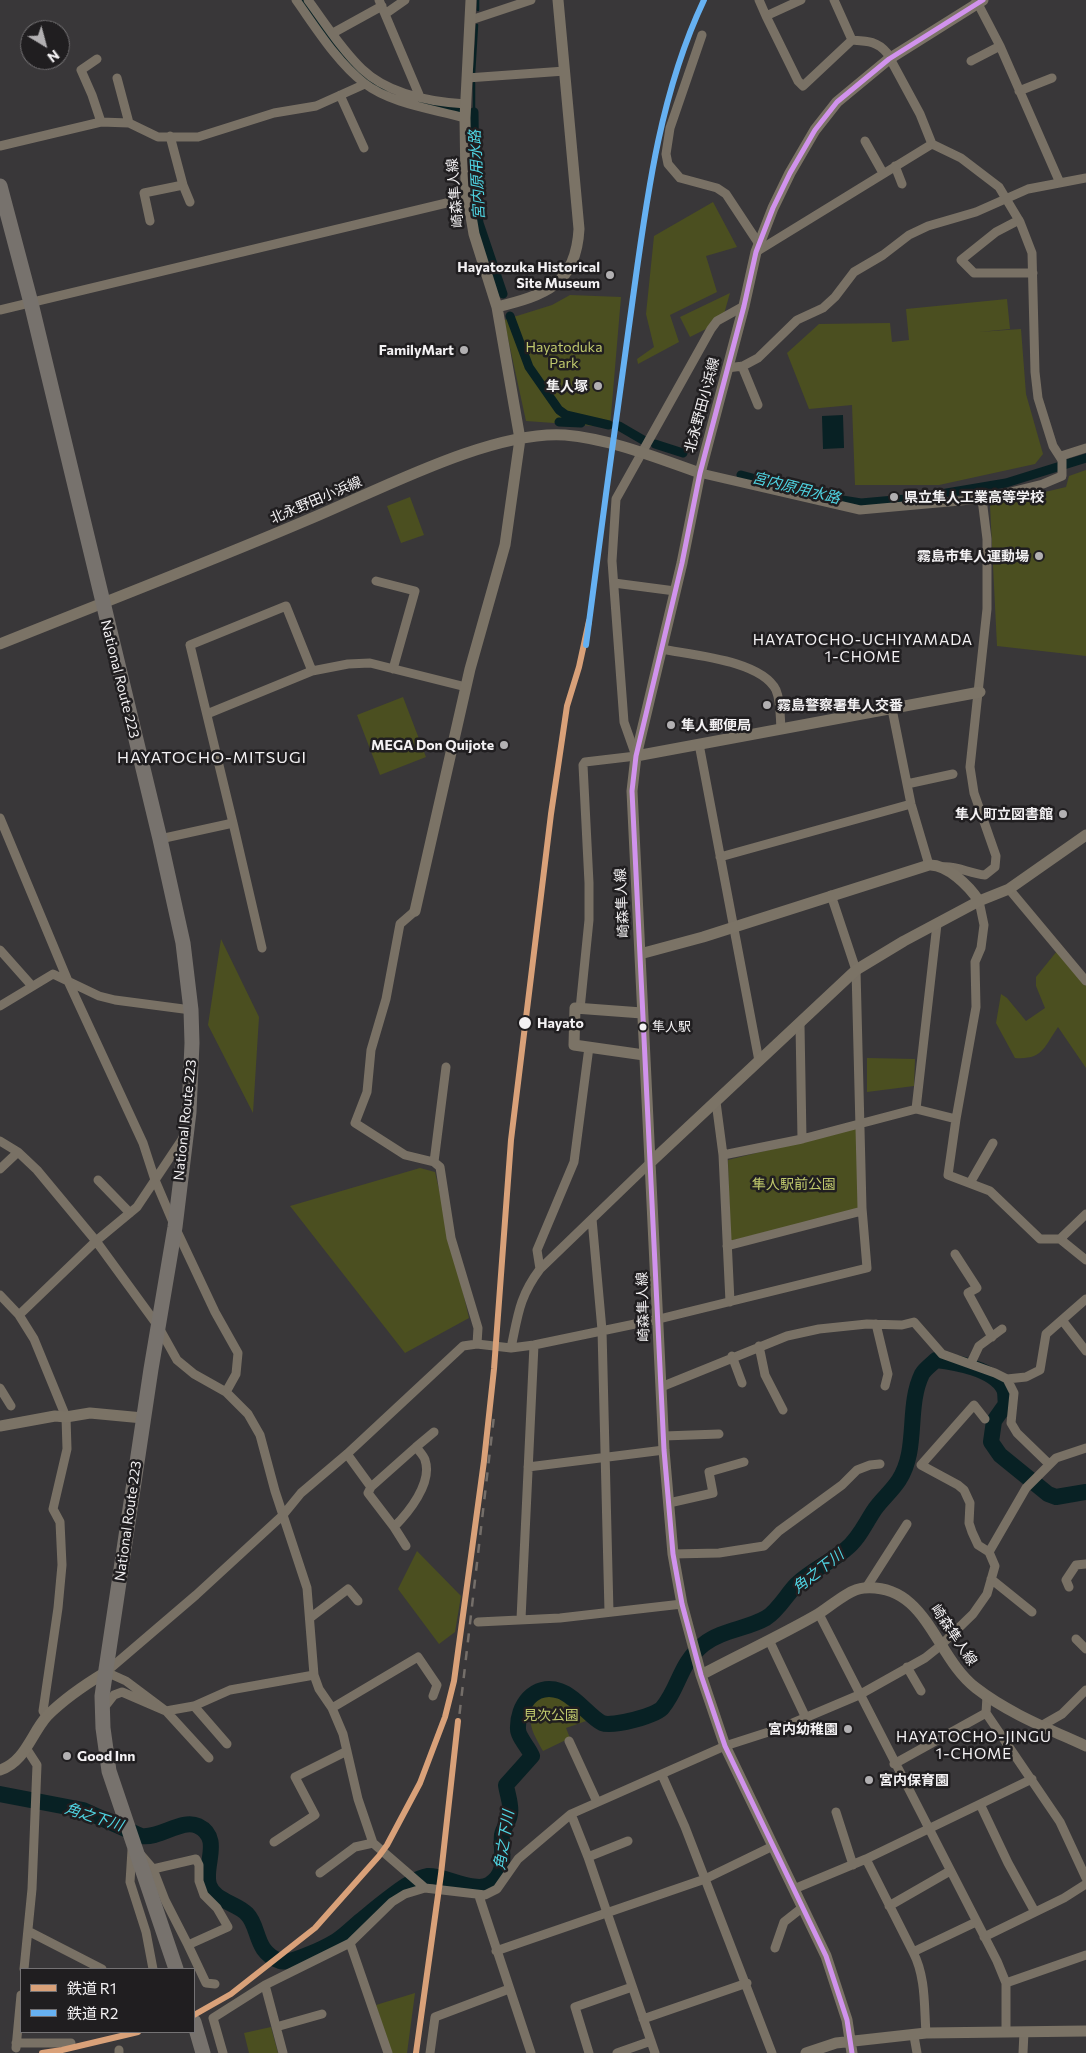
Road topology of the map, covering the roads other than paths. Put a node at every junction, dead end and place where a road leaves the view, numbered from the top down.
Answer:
1 (296, 0) edge
2 (308, 0) edge
3 (405, 0) edge
4 (471, 0) edge
5 (531, 0) edge
6 (558, 0) edge
7 (759, 0) edge
8 (801, 0) edge
9 (834, 0) edge
10 (979, 1) edge
11 (382, 7) edge
12 (766, 16) junction
13 (471, 20) junction
14 (333, 33) junction
15 (702, 35) dead end
16 (852, 40) junction
17 (1000, 46) junction
18 (889, 58) junction
19 (97, 59) dead end
20 (971, 61) dead end
21 (565, 70) junction
22 (117, 78) dead end
23 (467, 78) junction
24 (1052, 78) dead end
25 (365, 84) junction
26 (1020, 91) junction
27 (340, 95) junction
28 (420, 97) junction
29 (466, 104) junction
30 (465, 118) junction
31 (101, 122) junction
32 (129, 123) junction
33 (170, 136) junction
34 (865, 141) dead end
35 (932, 144) junction
36 (0, 146) edge
37 (364, 148) dead end
38 (895, 166) junction
39 (883, 174) junction
40 (1086, 178) edge
41 (1060, 183) junction
42 (902, 184) dead end
43 (183, 185) junction
44 (0, 186) edge
45 (1006, 198) junction
46 (469, 201) junction
47 (190, 202) dead end
48 (1019, 220) junction
49 (150, 221) dead end
50 (757, 248) junction
51 (1033, 273) junction
52 (31, 303) junction
53 (744, 306) junction
54 (497, 307) junction
55 (0, 310) edge
56 (742, 366) junction
57 (727, 368) junction
58 (758, 406) dead end
59 (520, 439) junction
60 (1086, 448) edge
61 (641, 453) junction
62 (1060, 456) junction
63 (700, 473) junction
64 (982, 499) junction
65 (376, 581) dead end
66 (614, 583) junction
67 (675, 592) junction
68 (102, 604) junction
69 (0, 644) edge
70 (661, 649) junction
71 (393, 669) junction
72 (312, 671) junction
73 (466, 687) junction
74 (980, 692) junction
75 (892, 709) junction
76 (207, 714) junction
77 (781, 729) junction
78 (699, 744) junction
79 (636, 756) junction
80 (953, 774) dead end
81 (907, 784) junction
82 (911, 804) junction
83 (0, 818) edge
84 (233, 823) junction
85 (1086, 834) edge
86 (160, 839) junction
87 (720, 857) junction
88 (928, 865) junction
89 (942, 867) junction
90 (1009, 889) junction
91 (831, 895) junction
92 (979, 901) junction
93 (415, 911) joint
94 (937, 924) junction
95 (733, 928) junction
96 (262, 948) dead end
97 (0, 950) edge
98 (640, 954) junction
99 (856, 970) junction
100 (68, 981) junction
101 (1086, 981) edge
102 (32, 986) junction
103 (0, 1006) edge
104 (580, 1009) junction
105 (191, 1010) junction
106 (642, 1013) junction
107 (800, 1025) junction
108 (588, 1047) junction
109 (644, 1055) junction
110 (759, 1061) junction
111 (446, 1067) dead end
112 (716, 1102) junction
113 (916, 1109) junction
114 (956, 1119) junction
115 (860, 1124) junction
116 (184, 1135) junction
117 (802, 1139) junction
118 (0, 1141) edge
119 (993, 1143) dead end
120 (18, 1152) junction
121 (723, 1155) junction
122 (652, 1161) junction
123 (434, 1162) junction
124 (0, 1169) edge
125 (98, 1180) dead end
126 (155, 1180) junction
127 (970, 1183) junction
128 (862, 1211) junction
129 (130, 1213) junction
130 (1086, 1214) edge
131 (592, 1219) junction
132 (175, 1227) junction
133 (1060, 1239) junction
134 (96, 1241) junction
135 (727, 1246) junction
136 (955, 1254) dead end
137 (1086, 1260) edge
138 (540, 1269) junction
139 (0, 1296) edge
140 (1086, 1299) edge
141 (730, 1302) junction
142 (19, 1315) junction
143 (659, 1319) junction
144 (1062, 1320) junction
145 (876, 1324) junction
146 (158, 1326) junction
147 (1002, 1329) dead end
148 (602, 1330) junction
149 (992, 1337) junction
150 (477, 1344) junction
151 (534, 1345) junction
152 (759, 1346) junction
153 (511, 1348) junction
154 (1086, 1351) edge
155 (732, 1356) junction
156 (971, 1363) junction
157 (1006, 1379) junction
158 (742, 1383) dead end
159 (661, 1386) junction
160 (885, 1386) dead end
161 (0, 1388) edge
162 (226, 1392) junction
163 (11, 1406) dead end
164 (782, 1410) dead end
165 (66, 1417) junction
166 (143, 1418) junction
167 (985, 1420) dead end
168 (0, 1426) edge
169 (434, 1432) dead end
170 (719, 1434) dead end
171 (664, 1436) junction
172 (416, 1447) junction
173 (1086, 1448) edge
174 (664, 1450) junction
175 (347, 1454) junction
176 (606, 1456) junction
177 (744, 1462) dead end
178 (880, 1464) dead end
179 (1050, 1464) junction
180 (528, 1467) junction
181 (371, 1487) junction
182 (669, 1503) junction
183 (283, 1515) junction
184 (907, 1524) dead end
185 (394, 1527) junction
186 (406, 1546) dead end
187 (989, 1552) junction
188 (673, 1554) junction
189 (1086, 1564) edge
190 (991, 1579) junction
191 (1069, 1587) dead end
192 (866, 1588) junction
193 (358, 1601) dead end
194 (682, 1604) junction
195 (609, 1612) junction
196 (1032, 1612) dead end
197 (819, 1614) junction
198 (310, 1618) junction
199 (520, 1619) junction
200 (478, 1622) dead end
201 (1076, 1639) dead end
202 (769, 1640) junction
203 (940, 1646) junction
204 (1086, 1649) edge
205 (907, 1667) junction
206 (106, 1672) junction
207 (314, 1675) junction
208 (701, 1675) junction
209 (1086, 1690) edge
210 (920, 1691) dead end
211 (859, 1695) junction
212 (434, 1696) dead end
213 (987, 1696) junction
214 (194, 1706) junction
215 (332, 1708) junction
216 (103, 1709) junction
217 (166, 1712) junction
218 (986, 1713) junction
219 (805, 1716) junction
220 (47, 1717) junction
221 (1041, 1726) junction
222 (569, 1741) dead end
223 (227, 1744) dead end
224 (725, 1746) junction
225 (1086, 1746) edge
226 (26, 1748) junction
227 (346, 1751) junction
228 (209, 1758) dead end
229 (894, 1764) junction
230 (0, 1770) edge
231 (662, 1775) junction
232 (1032, 1778) junction
233 (597, 1802) junction
234 (980, 1804) junction
235 (836, 1812) dead end
236 (571, 1814) junction
237 (929, 1830) junction
238 (628, 1841) dead end
239 (132, 1842) junction
240 (274, 1842) dead end
241 (373, 1843) junction
242 (773, 1846) junction
243 (588, 1856) junction
244 (866, 1859) junction
245 (852, 1865) junction
246 (153, 1869) junction
247 (950, 1871) junction
248 (320, 1873) dead end
249 (1086, 1878) edge
250 (705, 1879) junction
251 (1086, 1884) edge
252 (423, 1886) junction
253 (794, 1888) junction
254 (479, 1896) junction
255 (889, 1906) junction
256 (803, 1908) junction
257 (1035, 1912) junction
258 (606, 1913) junction
259 (976, 1922) junction
260 (28, 1931) junction
261 (984, 1937) junction
262 (350, 1943) junction
263 (188, 1944) junction
264 (775, 1948) dead end
265 (496, 1951) junction
266 (913, 1952) junction
267 (1086, 1955) edge
268 (24, 1968) edge
269 (100, 1968) edge
270 (153, 1968) edge
271 (176, 1968) edge
272 (747, 1983) junction
273 (1006, 1983) junction
274 (215, 1984) dead end
275 (265, 1985) junction
276 (632, 1987) junction
277 (510, 1989) junction
278 (20, 2005) edge
279 (322, 2014) dead end
280 (643, 2019) junction
281 (195, 2027) edge
282 (276, 2027) junction
283 (1006, 2032) junction
284 (1024, 2032) junction
285 (1086, 2032) edge
286 (926, 2033) junction
287 (914, 2036) junction
288 (651, 2041) junction
289 (850, 2041) junction
290 (71, 2043) dead end
291 (203, 2053) edge
292 (223, 2053) edge
293 (283, 2053) edge
294 (388, 2053) edge
295 (430, 2053) edge
296 (531, 2053) edge
297 (589, 2053) edge
298 (617, 2053) edge
299 (655, 2053) edge
300 (772, 2053) edge
301 (806, 2053) edge
302 (852, 2053) edge
303 (917, 2053) edge
304 (1023, 2053) edge

1 - 25 street
2 - 14 street
3 - 11 street
4 - 13 main road, 崎森隼人線
5 - 13 street
6 - 21 main road
7 - 12 street
8 - 12 street
9 - 16 street
10 - 17 street
10 - 18 main road, 北永野田小浜線
11 - 14 street
11 - 28 street
12 - 16 street
13 - 23 main road, 崎森隼人線
14 - 28 street
15 - 50 street
16 - 18 street
17 - 20 street
17 - 26 street
18 - 35 street
18 - 50 main road, 北永野田小浜線
19 - 31 street
21 - 23 street
21 - 54 main road
22 - 32 street
23 - 29 main road, 崎森隼人線
24 - 26 street
25 - 27 street
25 - 30 street
26 - 41 street
27 - 33 street
27 - 37 street
28 - 29 street
29 - 30 main road, 崎森隼人線
30 - 46 main road, 崎森隼人線
31 - 32 street
31 - 36 street
32 - 33 street
33 - 43 street
34 - 39 street
35 - 38 street
35 - 45 street
38 - 39 street
38 - 42 street
39 - 50 street
40 - 41 street
41 - 45 street
43 - 47 street
43 - 49 street
44 - 52 highway, National Route 223
45 - 48 street
45 - 56 street
46 - 52 street
46 - 54 main road, 崎森隼人線
48 - 51 street
48 - 51 street
50 - 53 main road, 北永野田小浜線
51 - 62 street
52 - 55 street
52 - 68 highway, National Route 223
53 - 57 main road, 北永野田小浜線
53 - 61 street
54 - 59 main road, 崎森隼人線
56 - 57 street
56 - 58 street
57 - 63 main road, 北永野田小浜線
59 - 61 main road, 北永野田小浜線
59 - 68 main road, 北永野田小浜線
59 - 73 main road, 崎森隼人線
60 - 62 street
61 - 63 main road, 北永野田小浜線
61 - 66 street
62 - 64 street
63 - 64 street
63 - 67 main road, 崎森隼人線
64 - 74 street
65 - 71 street
66 - 67 street
66 - 79 street
67 - 70 main road, 崎森隼人線
68 - 69 main road, 北永野田小浜線
68 - 86 highway, National Route 223
70 - 77 street
70 - 79 main road, 崎森隼人線
71 - 72 street
71 - 73 street
72 - 76 street
72 - 76 street
73 - 93 main road, 崎森隼人線
74 - 75 main road
74 - 89 street
75 - 77 main road
75 - 81 street
76 - 84 street
77 - 78 main road
78 - 79 main road
78 - 87 street
79 - 98 main road, 崎森隼人線
79 - 104 street
80 - 81 street
81 - 82 street
82 - 87 street
82 - 88 street
83 - 100 street
84 - 86 street
84 - 96 street
85 - 90 main road
86 - 105 highway, National Route 223
87 - 95 street
88 - 89 main road
88 - 91 main road
89 - 92 main road
90 - 92 main road
90 - 101 street
91 - 95 main road
91 - 99 street
92 - 94 main road
92 - 114 street
93 - 123 street
94 - 99 main road
94 - 113 street
95 - 98 main road
95 - 110 street
97 - 102 street
98 - 106 main road, 崎森隼人線
99 - 107 main road
99 - 115 street
100 - 102 street
100 - 105 street
100 - 126 street
102 - 103 street
104 - 106 main road
104 - 108 main road
105 - 116 highway, National Route 223
106 - 109 main road, 崎森隼人線
107 - 110 main road
107 - 117 street
108 - 109 main road
108 - 138 street
109 - 122 main road, 崎森隼人線
110 - 112 main road
111 - 123 street
112 - 121 street
112 - 122 main road
113 - 114 street
113 - 115 street
114 - 127 street
115 - 117 street
115 - 128 street
116 - 126 street
116 - 132 highway, National Route 223
117 - 121 street
118 - 120 street
119 - 127 street
120 - 124 street
120 - 134 street
121 - 135 street
122 - 131 street
122 - 143 main road, 崎森隼人線
123 - 150 street
125 - 129 street
126 - 129 street
126 - 132 street
127 - 133 street
128 - 135 street
128 - 141 street
129 - 134 street
130 - 133 street
131 - 138 street
131 - 148 street
132 - 146 highway, National Route 223
132 - 162 street
133 - 137 street
134 - 142 street
134 - 146 street
135 - 141 street
136 - 149 street
138 - 153 street
139 - 142 street
140 - 144 street
141 - 143 street
142 - 165 street
143 - 148 street
143 - 159 main road, 崎森隼人線
144 - 154 street
144 - 157 street
145 - 152 street
145 - 156 street
145 - 160 street
146 - 162 street
146 - 166 highway, National Route 223
147 - 149 street
148 - 151 street
148 - 176 street
149 - 156 street
150 - 153 street
150 - 175 street
151 - 153 street
151 - 180 street
152 - 155 street
152 - 164 street
155 - 158 street
155 - 159 street
156 - 157 street
157 - 179 street
159 - 171 main road, 崎森隼人線
161 - 163 street
162 - 183 street
165 - 166 main road
165 - 168 main road
165 - 220 street
166 - 206 highway, National Route 223
167 - 187 street
169 - 172 street
170 - 171 street
171 - 174 main road, 崎森隼人線
172 - 181 street
172 - 185 street
173 - 179 street
174 - 176 street
174 - 182 main road, 崎森隼人線
175 - 181 street
175 - 183 street
176 - 180 street
176 - 195 street
177 - 182 street
178 - 188 street
179 - 187 street
180 - 199 street
181 - 185 street
182 - 188 main road, 崎森隼人線
183 - 198 street
183 - 206 street
184 - 192 street
185 - 186 street
187 - 190 street
188 - 194 main road, 崎森隼人線
189 - 191 street
190 - 196 street
190 - 203 street
192 - 197 main road
192 - 203 main road, 崎森隼人線
193 - 198 street
194 - 195 street
194 - 208 main road, 崎森隼人線
195 - 199 street
197 - 202 main road
197 - 211 street
198 - 207 street
199 - 200 street
201 - 204 street
202 - 208 main road
202 - 219 street
203 - 205 street
203 - 213 main road, 崎森隼人線
205 - 210 street
205 - 211 street
206 - 216 highway, National Route 223
206 - 217 street
206 - 220 main road
207 - 214 street
207 - 215 street
208 - 224 main road, 崎森隼人線
209 - 221 street
211 - 219 street
211 - 229 street
212 - 215 street
213 - 218 street
213 - 221 main road, 崎森隼人線
214 - 217 street
214 - 223 street
215 - 227 street
216 - 217 street
216 - 239 highway, National Route 223
217 - 228 street
218 - 229 street
218 - 232 street
219 - 224 street
220 - 226 main road
221 - 225 main road, 崎森隼人線
222 - 233 street
224 - 231 street
224 - 242 main road, 崎森隼人線
226 - 230 main road
226 - 260 street
227 - 240 street
227 - 241 street
229 - 237 street
231 - 233 street
231 - 250 street
232 - 234 street
232 - 249 street
233 - 236 street
234 - 237 street
234 - 257 street
235 - 245 street
236 - 243 street
236 - 254 street
237 - 244 street
237 - 247 street
238 - 243 street
239 - 246 street
239 - 270 street
239 - 271 highway, National Route 223
241 - 248 street
241 - 252 street
242 - 250 street
242 - 253 main road, 崎森隼人線
243 - 258 street
244 - 245 street
244 - 255 street
245 - 253 street
246 - 263 street
246 - 263 street
247 - 255 street
247 - 259 street
250 - 258 street
250 - 272 street
251 - 257 street
252 - 254 street
252 - 262 street
253 - 256 main road, 崎森隼人線
254 - 265 street
255 - 266 street
256 - 264 street
256 - 289 main road, 崎森隼人線
257 - 261 street
258 - 265 street
258 - 276 street
259 - 261 street
259 - 266 street
260 - 268 street
260 - 269 street
261 - 273 street
262 - 275 street
262 - 294 street
263 - 274 street
265 - 277 street
266 - 286 street
267 - 273 street
272 - 280 street
272 - 300 street
273 - 283 street
275 - 282 street
275 - 292 street
276 - 280 street
276 - 297 street
277 - 295 street
277 - 296 street
278 - 290 street
279 - 282 street
280 - 288 street
281 - 291 highway
282 - 293 street
283 - 284 main road
283 - 286 main road
284 - 285 main road
284 - 304 street
286 - 287 main road
287 - 289 main road
287 - 303 street
288 - 298 street
288 - 299 street
289 - 301 main road
289 - 302 main road, 崎森隼人線

